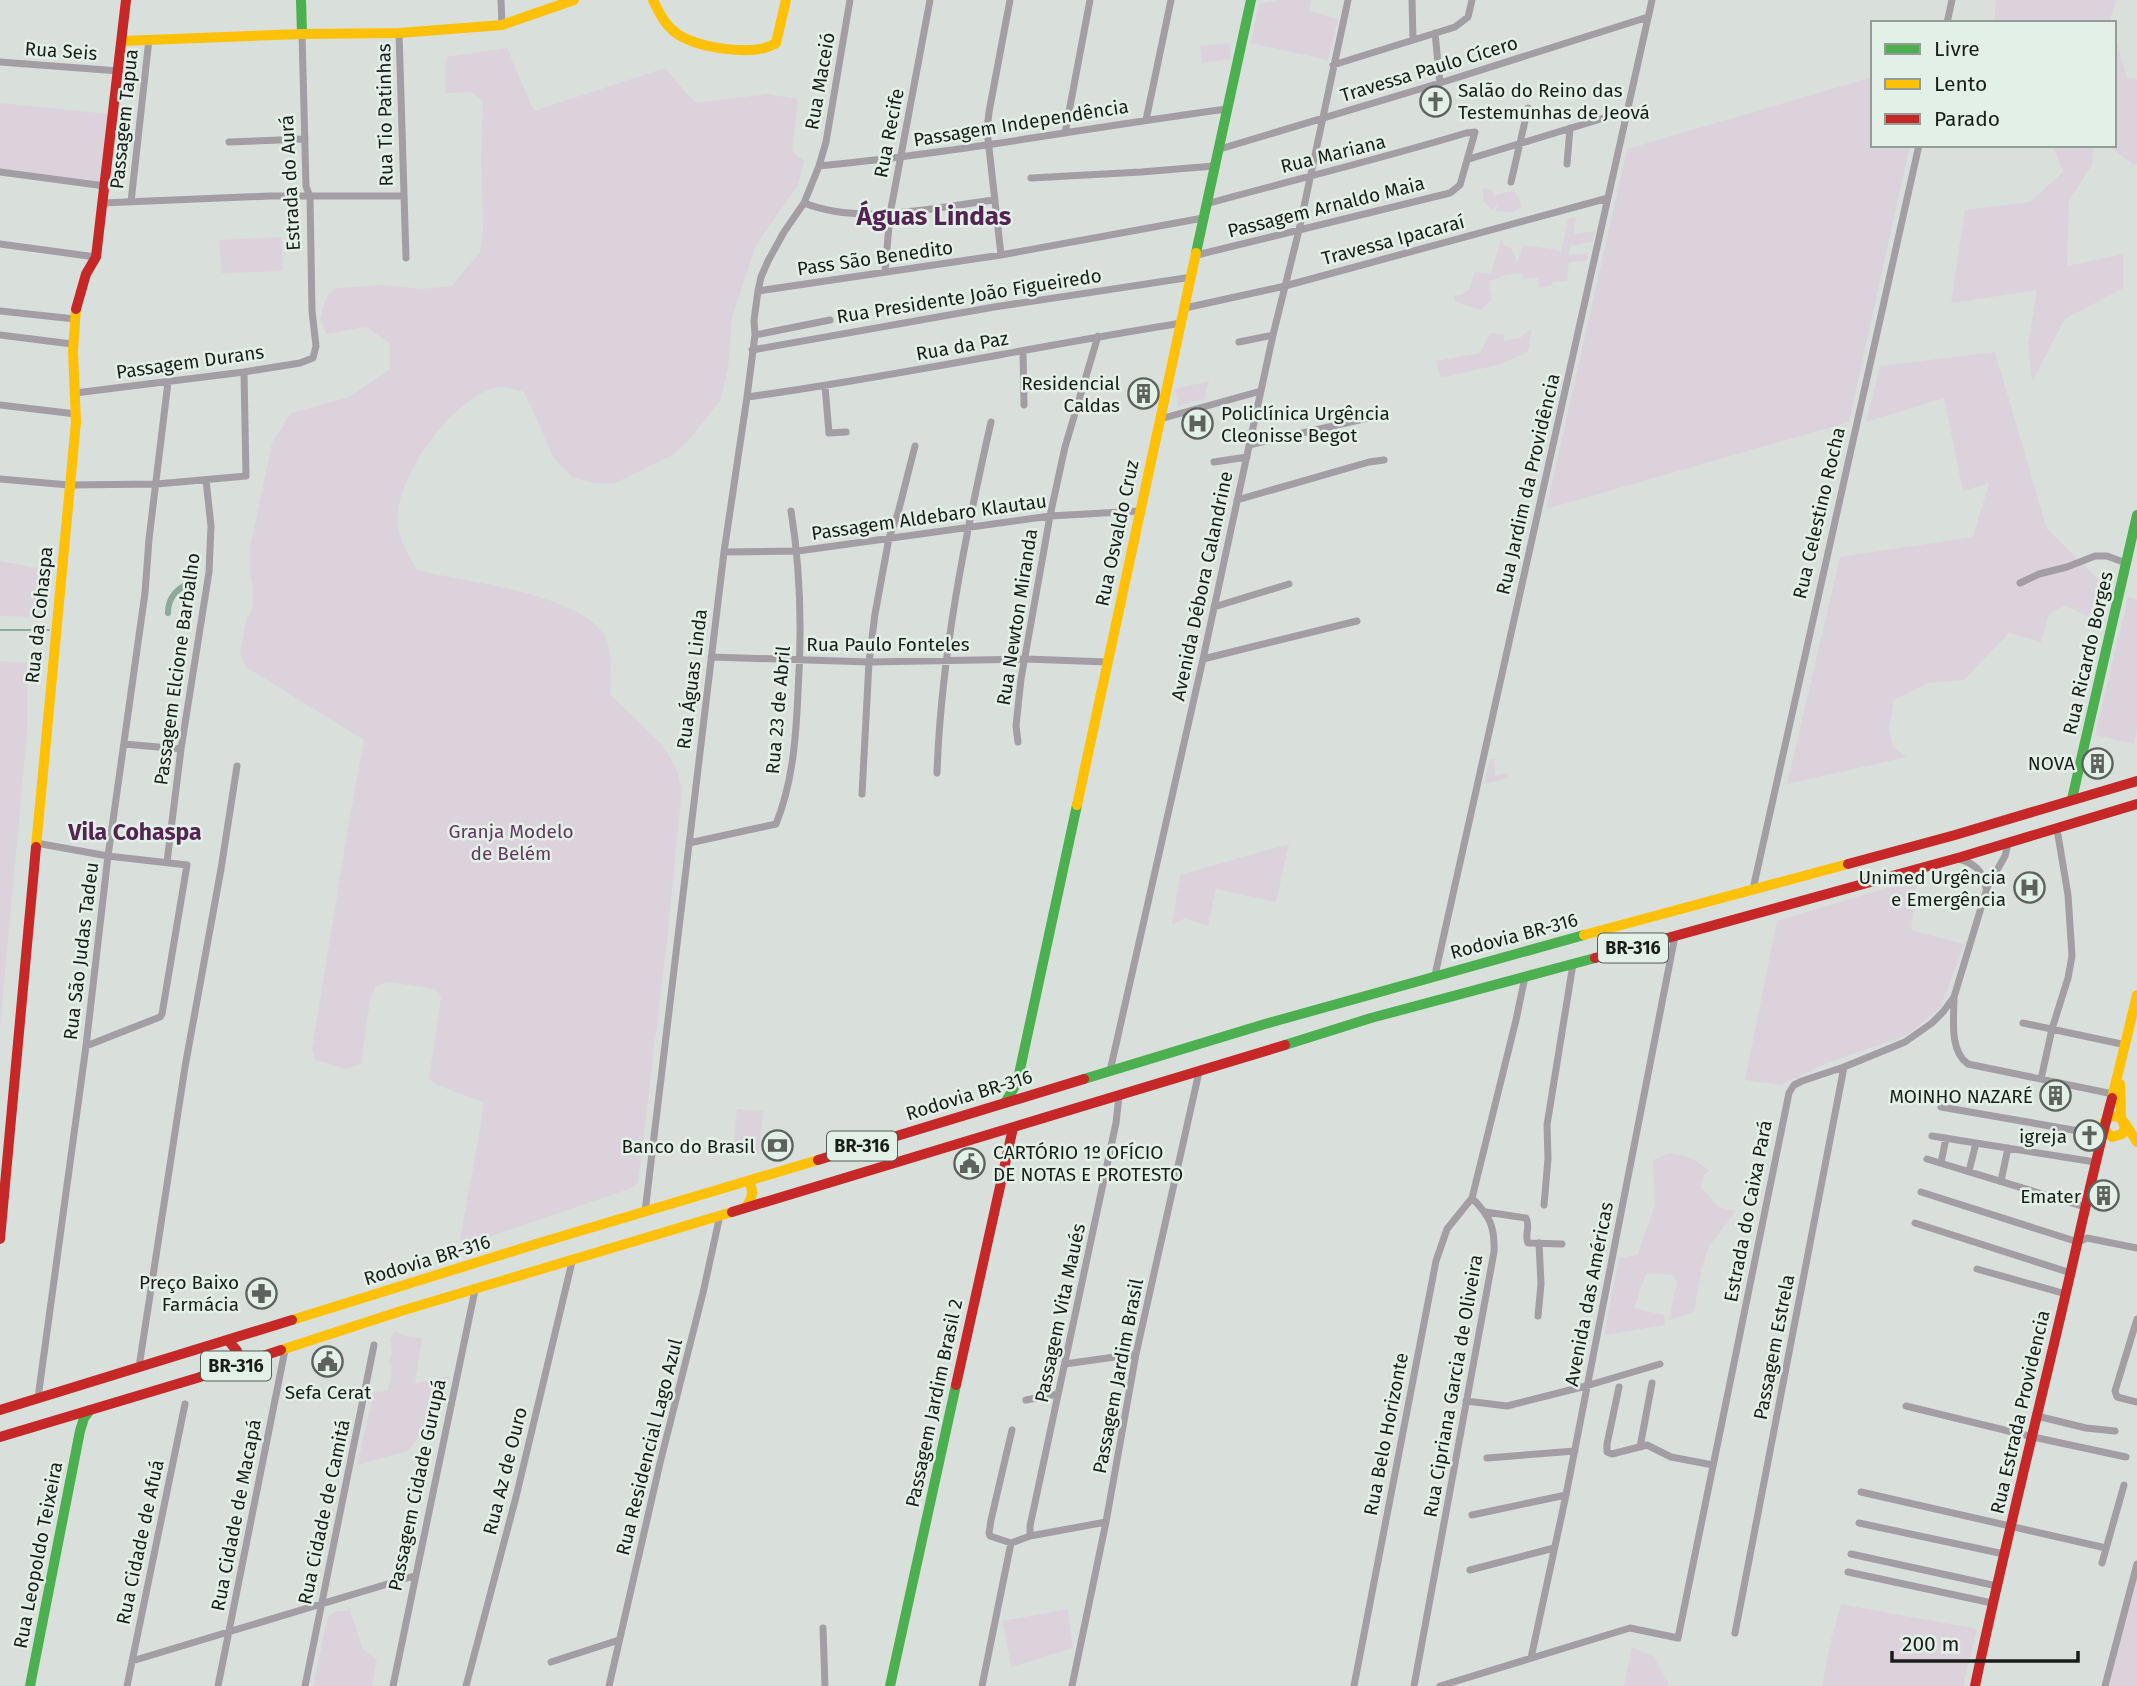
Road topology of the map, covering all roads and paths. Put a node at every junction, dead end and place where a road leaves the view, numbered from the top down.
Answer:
1 (126, 0) edge
2 (300, 0) edge
3 (501, 0) edge
4 (574, 0) edge
5 (653, 0) edge
6 (786, 0) edge
7 (850, 0) edge
8 (930, 0) edge
9 (1010, 0) edge
10 (1090, 0) edge
11 (1171, 0) edge
12 (1251, 0) edge
13 (1348, 0) edge
14 (1412, 0) edge
15 (1472, 0) edge
16 (1652, 0) edge
17 (1952, 0) edge
18 (1648, 17) junction
19 (1947, 21) edge
20 (502, 25) junction
21 (400, 33) junction
22 (1435, 33) junction
23 (302, 34) junction
24 (1413, 38) junction
25 (149, 39) junction
26 (122, 41) junction
27 (0, 62) edge
28 (1333, 65) junction
29 (119, 71) junction
30 (1440, 83) junction
31 (1528, 108) dead end
32 (1227, 109) junction
33 (1628, 111) junction
34 (1322, 118) junction
35 (1146, 120) junction
36 (1570, 128) junction
37 (1065, 132) junction
38 (305, 139) junction
39 (229, 142) dead end
40 (1521, 144) junction
41 (989, 146) junction
42 (1919, 147) edge
43 (1220, 149) junction
44 (901, 158) junction
45 (1469, 159) junction
46 (1567, 164) dead end
47 (819, 166) junction
48 (1214, 166) junction
49 (0, 172) edge
50 (1310, 175) junction
51 (1031, 177) dead end
52 (1511, 182) dead end
53 (105, 186) junction
54 (403, 196) junction
55 (310, 197) junction
56 (1608, 198) junction
57 (995, 200) junction
58 (131, 202) junction
59 (102, 203) junction
60 (804, 203) junction
61 (1206, 204) junction
62 (890, 214) junction
63 (1203, 218) junction
64 (1299, 230) junction
65 (0, 244) edge
66 (1001, 255) junction
67 (1197, 255) junction
68 (96, 257) junction
69 (406, 258) dead end
70 (886, 272) junction
71 (1192, 277) junction
72 (1286, 286) junction
73 (758, 291) junction
74 (1185, 308) junction
75 (0, 311) edge
76 (75, 319) junction
77 (830, 320) dead end
78 (1182, 323) junction
79 (0, 335) edge
80 (755, 335) junction
81 (1273, 335) junction
82 (1098, 336) junction
83 (1239, 342) dead end
84 (72, 344) junction
85 (752, 350) junction
86 (1023, 351) junction
87 (309, 361) joint
88 (244, 372) junction
89 (168, 382) junction
90 (825, 386) junction
91 (1261, 391) junction
92 (75, 393) junction
93 (747, 397) junction
94 (0, 405) edge
95 (1024, 405) dead end
96 (76, 414) junction
97 (1383, 417) dead end
98 (1160, 419) junction
99 (990, 422) dead end
100 (846, 432) dead end
101 (1249, 444) junction
102 (915, 446) dead end
103 (1247, 457) junction
104 (1384, 460) dead end
105 (1214, 462) dead end
106 (0, 479) edge
107 (206, 480) junction
108 (157, 484) junction
109 (69, 485) junction
110 (1237, 500) junction
111 (791, 511) dead end
112 (1139, 511) junction
113 (2137, 515) edge
114 (1050, 516) junction
115 (969, 526) junction
116 (889, 538) junction
117 (2134, 541) edge
118 (798, 551) junction
119 (723, 552) junction
120 (2126, 563) junction
121 (1289, 583) dead end
122 (2020, 583) dead end
123 (1214, 607) junction
124 (1357, 621) dead end
125 (711, 657) junction
126 (1026, 659) junction
127 (1203, 659) junction
128 (800, 660) junction
129 (947, 661) junction
130 (869, 662) junction
131 (1107, 662) junction
132 (1018, 742) dead end
133 (124, 744) junction
134 (181, 749) junction
135 (237, 766) dead end
136 (937, 773) dead end
137 (2137, 775) edge
138 (2132, 782) edge
139 (862, 794) dead end
140 (2072, 799) junction
141 (2136, 804) edge
142 (2057, 829) junction
143 (36, 843) junction
144 (689, 843) junction
145 (2008, 844) junction
146 (108, 856) junction
147 (1956, 859) junction
148 (167, 862) junction
149 (1987, 888) junction
150 (1753, 889) junction
151 (1675, 936) junction
152 (1573, 964) junction
153 (1435, 975) junction
154 (1525, 977) junction
155 (2137, 995) edge
156 (1954, 997) junction
157 (2023, 1023) dead end
158 (2052, 1029) junction
159 (2126, 1045) junction
160 (86, 1046) junction
161 (1113, 1055) junction
162 (1124, 1067) junction
163 (1844, 1067) junction
164 (1110, 1071) junction
165 (1199, 1072) junction
166 (2119, 1073) junction
167 (1019, 1074) junction
168 (2041, 1079) junction
169 (1035, 1094) junction
170 (2113, 1094) junction
171 (1119, 1096) junction
172 (1004, 1103) junction
173 (1941, 1107) dead end
174 (2123, 1120) junction
175 (1013, 1128) junction
176 (2106, 1130) junction
177 (1932, 1136) dead end
178 (1946, 1138) junction
179 (2137, 1142) edge
180 (1976, 1143) junction
181 (2008, 1148) junction
182 (1927, 1159) dead end
183 (2095, 1162) junction
184 (1941, 1163) junction
185 (1969, 1171) junction
186 (778, 1180) junction
187 (748, 1181) junction
188 (2001, 1181) junction
189 (1921, 1192) dead end
190 (786, 1196) junction
191 (1472, 1198) junction
192 (1544, 1205) dead end
193 (746, 1207) junction
194 (2085, 1207) junction
195 (645, 1212) junction
196 (1485, 1212) junction
197 (720, 1215) junction
198 (1915, 1223) dead end
199 (0, 1239) edge
200 (2078, 1241) junction
201 (1539, 1243) junction
202 (1562, 1244) dead end
203 (2137, 1248) edge
204 (572, 1262) junction
205 (1977, 1269) dead end
206 (2071, 1273) junction
207 (475, 1290) junction
208 (2066, 1294) junction
209 (1538, 1316) dead end
210 (2137, 1319) edge
211 (248, 1334) junction
212 (228, 1340) junction
213 (374, 1345) dead end
214 (285, 1350) junction
215 (1136, 1354) junction
216 (254, 1360) junction
217 (1065, 1364) junction
218 (1660, 1364) dead end
219 (238, 1365) junction
220 (139, 1367) junction
221 (1652, 1383) dead end
222 (1586, 1386) junction
223 (1619, 1387) dead end
224 (1058, 1394) junction
225 (38, 1398) junction
226 (1026, 1399) dead end
227 (1466, 1401) junction
228 (2137, 1402) edge
229 (185, 1404) dead end
230 (1906, 1406) dead end
231 (3, 1407) edge
232 (90, 1409) junction
233 (69, 1416) junction
234 (2037, 1416) junction
235 (1012, 1430) dead end
236 (80, 1431) junction
237 (2115, 1431) dead end
238 (0, 1437) edge
239 (2033, 1437) junction
240 (1640, 1447) junction
241 (1574, 1451) junction
242 (2126, 1457) dead end
243 (1487, 1458) dead end
244 (1713, 1465) junction
245 (2124, 1485) dead end
246 (1861, 1492) dead end
247 (1566, 1495) junction
248 (1472, 1515) dead end
249 (1106, 1522) junction
250 (1859, 1523) dead end
251 (2012, 1526) junction
252 (1030, 1536) junction
253 (1011, 1542) junction
254 (1554, 1548) junction
255 (2106, 1548) junction
256 (1851, 1554) dead end
257 (2004, 1554) junction
258 (2102, 1563) dead end
259 (2137, 1564) edge
260 (1470, 1570) dead end
261 (1848, 1572) dead end
262 (414, 1576) junction
263 (1997, 1586) junction
264 (321, 1603) junction
265 (1992, 1603) junction
266 (823, 1628) dead end
267 (230, 1631) junction
268 (1735, 1633) dead end
269 (619, 1640) junction
270 (1531, 1658) junction
271 (132, 1661) junction
272 (551, 1662) dead end
273 (30, 1686) edge
274 (127, 1686) edge
275 (218, 1686) edge
276 (305, 1686) edge
277 (393, 1686) edge
278 (466, 1686) edge
279 (609, 1686) edge
280 (825, 1686) edge
281 (890, 1686) edge
282 (982, 1686) edge
283 (1072, 1686) edge
284 (1354, 1686) edge
285 (1414, 1686) edge
286 (1440, 1686) edge
287 (1975, 1686) edge
288 (2105, 1686) edge

1 - 26 main road, Rua da Cohaspa
2 - 23 main road, Estrada do Aurá
3 - 20 street
4 - 20 main road
5 - 6 main road
7 - 47 street, Rua Maceió
8 - 44 street, Rua Recife
9 - 41 street
10 - 37 street
11 - 35 street
12 - 32 main road, Rua Osvaldo Cruz
13 - 28 street, Avenida Débora Calandrine
14 - 24 street
15 - 22 street
16 - 18 street, Rua Jardim da Providência
17 - 19 street
18 - 30 street, Travessa Paulo Cícero
18 - 33 street, Rua Jardim da Providência
20 - 21 main road
21 - 23 main road
21 - 54 street, Rua Tio Patinhas
22 - 24 street
22 - 30 street
23 - 25 main road
23 - 38 street, Estrada do Aurá
24 - 28 street
25 - 26 main road
25 - 58 street, Passagem Tapua
26 - 29 main road, Rua da Cohaspa
27 - 29 street, Rua Seis
28 - 34 street, Avenida Débora Calandrine
29 - 53 main road, Rua da Cohaspa
30 - 34 street, Travessa Paulo Cícero
31 - 40 street
32 - 35 street, Passagem Independência
32 - 43 main road, Rua Osvaldo Cruz
33 - 36 street
33 - 56 street, Rua Jardim da Providência
34 - 43 street, Travessa Paulo Cícero
34 - 50 street, Avenida Débora Calandrine
35 - 37 street, Passagem Independência
36 - 40 street
36 - 46 street
37 - 41 street, Passagem Independência
38 - 39 street
38 - 55 street, Estrada do Aurá
40 - 45 street
40 - 52 street
41 - 44 street, Passagem Independência
41 - 57 street
42 - 150 street, Rua Celestino Rocha
43 - 48 main road, Rua Osvaldo Cruz
44 - 47 street, Passagem Independência
44 - 62 street, Rua Recife
45 - 50 street, Rua Mariana
45 - 64 street, Passagem Arnaldo Maia
47 - 60 street, Rua Águas Linda
48 - 51 street
48 - 61 main road, Rua Osvaldo Cruz
49 - 53 street
50 - 61 street, Rua Mariana
50 - 64 street, Avenida Débora Calandrine
53 - 59 main road, Rua da Cohaspa
54 - 55 street
54 - 69 street, Rua Tio Patinhas
55 - 58 street
55 - 87 street, Estrada do Aurá
56 - 72 street, Travessa Ipacaraí
56 - 153 street, Rua Jardim da Providência
57 - 62 street
57 - 66 street
58 - 59 street
59 - 68 main road, Rua da Cohaspa
60 - 62 street
60 - 73 street, Rua Águas Linda
61 - 63 main road, Rua Osvaldo Cruz
62 - 70 street, Rua Recife
63 - 66 street, Pass São Benedito
63 - 67 main road, Rua Osvaldo Cruz
64 - 67 street, Passagem Arnaldo Maia
64 - 72 street, Avenida Débora Calandrine
65 - 68 street
66 - 70 street, Pass São Benedito
67 - 71 main road, Rua Osvaldo Cruz
68 - 76 main road, Rua da Cohaspa
70 - 73 street, Pass São Benedito
71 - 74 main road, Rua Osvaldo Cruz
71 - 85 street, Rua Presidente João Figueiredo
72 - 74 street, Travessa Ipacaraí
72 - 81 street, Avenida Débora Calandrine
73 - 80 street, Rua Águas Linda
74 - 78 main road, Rua Osvaldo Cruz
75 - 76 street
76 - 84 main road, Rua da Cohaspa
77 - 80 street
78 - 82 street, Rua da Paz
78 - 98 main road, Rua Osvaldo Cruz
79 - 84 street
80 - 85 street, Rua Águas Linda
81 - 83 street
81 - 91 street, Avenida Débora Calandrine
82 - 86 street, Rua da Paz
82 - 114 street, Rua Newton Miranda
84 - 92 main road, Rua da Cohaspa
85 - 93 street, Rua Águas Linda
86 - 90 street, Rua da Paz
86 - 95 street
87 - 88 street, Passagem Durans
88 - 89 street, Passagem Durans
88 - 107 street
89 - 92 street, Passagem Durans
89 - 108 street, Rua São Judas Tadeu
90 - 93 street, Rua da Paz
90 - 100 street
91 - 98 street
91 - 101 street, Avenida Débora Calandrine
92 - 96 main road, Rua da Cohaspa
93 - 119 street, Rua Águas Linda
94 - 96 street
96 - 109 main road, Rua da Cohaspa
97 - 101 street
98 - 112 main road, Rua Osvaldo Cruz
99 - 115 street
101 - 103 street, Avenida Débora Calandrine
102 - 116 street
103 - 105 street
103 - 110 street, Avenida Débora Calandrine
104 - 110 street
106 - 109 street
107 - 108 street
107 - 134 street, Passagem Elcione Barbalho
108 - 109 street
108 - 133 street, Rua São Judas Tadeu
109 - 143 main road, Rua da Cohaspa
110 - 123 street, Avenida Débora Calandrine
111 - 118 street, Rua 23 de Abril
112 - 114 street, Passagem Aldebaro Klautau
112 - 131 main road, Rua Osvaldo Cruz
113 - 117 main road, Rua Ricardo Borges
114 - 115 street, Passagem Aldebaro Klautau
114 - 126 street, Rua Newton Miranda
115 - 116 street, Passagem Aldebaro Klautau
115 - 129 street
116 - 118 street, Passagem Aldebaro Klautau
116 - 130 street
117 - 120 main road, Rua Ricardo Borges
118 - 119 street, Passagem Aldebaro Klautau
118 - 128 street, Rua 23 de Abril
119 - 125 street, Rua Águas Linda
120 - 122 street
120 - 140 main road, Rua Ricardo Borges
121 - 123 street
123 - 127 street, Avenida Débora Calandrine
124 - 127 street
125 - 128 street, Rua Paulo Fonteles
125 - 144 street, Rua Águas Linda
126 - 129 street, Rua Paulo Fonteles
126 - 131 street, Rua Paulo Fonteles
126 - 132 street, Rua Newton Miranda
127 - 161 street, Avenida Débora Calandrine
128 - 130 street, Rua Paulo Fonteles
128 - 144 street, Rua 23 de Abril
129 - 130 street, Rua Paulo Fonteles
129 - 136 street
130 - 139 street
131 - 167 main road, Rua Osvaldo Cruz
133 - 134 street
133 - 146 street, Rua São Judas Tadeu
134 - 148 street, Passagem Elcione Barbalho
135 - 220 street
137 - 138 main road
138 - 140 main road, BR-316
140 - 150 main road, Rodovia BR-316 / BR-316
141 - 142 main road, BR-316
142 - 145 main road, BR-316
142 - 158 street
143 - 146 street
143 - 199 main road, Rua da Cohaspa
144 - 195 street, Rua Águas Linda
145 - 147 main road, BR-316
145 - 149 street, Estrada do Caixa Pará
146 - 148 street
146 - 160 street, Rua São Judas Tadeu
147 - 149 street
147 - 151 main road, BR-316
148 - 160 street
149 - 156 street, Estrada do Caixa Pará
150 - 153 main road, Rodovia BR-316 / BR-316
151 - 152 main road, BR-316
151 - 222 street, Avenida das Américas
152 - 154 main road, BR-316
152 - 192 street
153 - 162 main road, Rodovia BR-316 / BR-316
154 - 165 main road, BR-316
154 - 191 street
155 - 159 main road
156 - 163 street, Estrada do Caixa Pará
156 - 168 street
157 - 158 street
158 - 159 street
158 - 168 street
159 - 166 main road
160 - 225 street, Rua São Judas Tadeu
161 - 162 street
161 - 164 street, Avenida Débora Calandrine
162 - 164 main road, Rodovia BR-316 / BR-316
163 - 244 street, Estrada do Caixa Pará
163 - 268 street, Passagem Estrela
164 - 169 main road, Rodovia BR-316 / BR-316
165 - 171 main road, BR-316
165 - 215 street, Passagem Jardim Brasil
166 - 170 main road
166 - 174 main road
167 - 169 main road
167 - 172 main road, Rua Osvaldo Cruz
168 - 170 street
169 - 172 main road, Rodovia BR-316 / BR-316
170 - 176 main road
171 - 175 main road, BR-316
171 - 217 street, Passagem Vita Maués
172 - 186 main road, Rodovia BR-316 / BR-316
173 - 176 street
174 - 176 main road
174 - 176 main road
174 - 179 main road
175 - 190 main road, BR-316
175 - 281 main road, Passagem Jardim Brasil 2
176 - 183 main road, Rua Estrada Providencia
177 - 178 street
178 - 180 street
178 - 184 street
180 - 181 street
180 - 185 street
181 - 183 street
181 - 188 street
182 - 184 street
183 - 194 main road, Rua Estrada Providencia
184 - 185 street
185 - 188 street
186 - 187 main road, Rodovia BR-316 / BR-316
186 - 190 main road
187 - 193 main road
187 - 195 main road, Rodovia BR-316 / BR-316
188 - 194 street
189 - 200 street
190 - 193 main road, BR-316
191 - 196 street, Rua Cipriana Garcia de Oliveira
191 - 284 street, Rua Belo Horizonte
193 - 197 main road, BR-316
194 - 200 main road, Rua Estrada Providencia
195 - 211 main road, Rodovia BR-316 / BR-316
196 - 201 street
196 - 227 street, Rua Cipriana Garcia de Oliveira
197 - 204 main road, BR-316
197 - 269 street, Rua Residencial Lago Azul
198 - 206 street
200 - 203 street
200 - 206 main road, Rua Estrada Providencia
201 - 202 street
201 - 209 street
204 - 207 main road, BR-316
204 - 278 street, Rua Az de Ouro
205 - 208 street
206 - 208 main road, Rua Estrada Providencia
207 - 214 main road, BR-316
207 - 262 street, Passagem Cidade Gurupá
208 - 234 main road, Rua Estrada Providencia
210 - 228 street
211 - 212 main road, Rodovia BR-316 / BR-316
211 - 216 main road
212 - 219 main road
212 - 220 main road, Rodovia BR-316 / BR-316
213 - 264 street, Rua Cidade de Camitá
214 - 216 main road, BR-316
214 - 267 street, Rua Cidade de Macapá
215 - 217 street
215 - 249 street, Passagem Jardim Brasil
216 - 219 main road, BR-316
217 - 224 street, Passagem Vita Maués
218 - 222 street
219 - 232 main road, BR-316
220 - 225 main road, Rodovia BR-316 / BR-316
221 - 240 street
222 - 227 street
222 - 241 street, Avenida das Américas
223 - 240 street
224 - 226 street
224 - 252 street, Passagem Vita Maués
225 - 231 main road, Rodovia BR-316 / BR-316
227 - 285 street, Rua Cipriana Garcia de Oliveira
229 - 271 street, Rua Cidade de Afuá
230 - 239 street
232 - 233 main road, BR-316
232 - 236 main road, Rua Leopoldo Teixeira
233 - 236 main road
233 - 238 main road, BR-316
234 - 237 street
234 - 239 main road, Rua Estrada Providencia
235 - 253 street
236 - 273 main road, Rua Leopoldo Teixeira
239 - 242 street
239 - 251 main road, Rua Estrada Providencia
240 - 244 street
241 - 243 street
241 - 247 street, Avenida das Américas
244 - 270 street, Estrada do Caixa Pará
245 - 255 street
246 - 251 street
247 - 248 street
247 - 254 street, Avenida das Américas
249 - 252 street
249 - 283 street, Passagem Jardim Brasil
250 - 257 street
251 - 255 street
251 - 257 main road, Rua Estrada Providencia
252 - 253 street
253 - 282 street
254 - 260 street
254 - 270 street, Avenida das Américas
255 - 258 street
256 - 263 street
257 - 263 main road, Rua Estrada Providencia
259 - 288 street
261 - 265 street
262 - 264 street
262 - 277 street, Passagem Cidade Gurupá
263 - 265 main road, Rua Estrada Providencia
264 - 267 street
264 - 276 street, Rua Cidade de Camitá
265 - 287 main road, Rua Estrada Providencia
266 - 280 street
267 - 271 street
267 - 275 street, Rua Cidade de Macapá
269 - 272 street
269 - 279 street, Rua Residencial Lago Azul
270 - 286 street
271 - 274 street, Rua Cidade de Afuá

